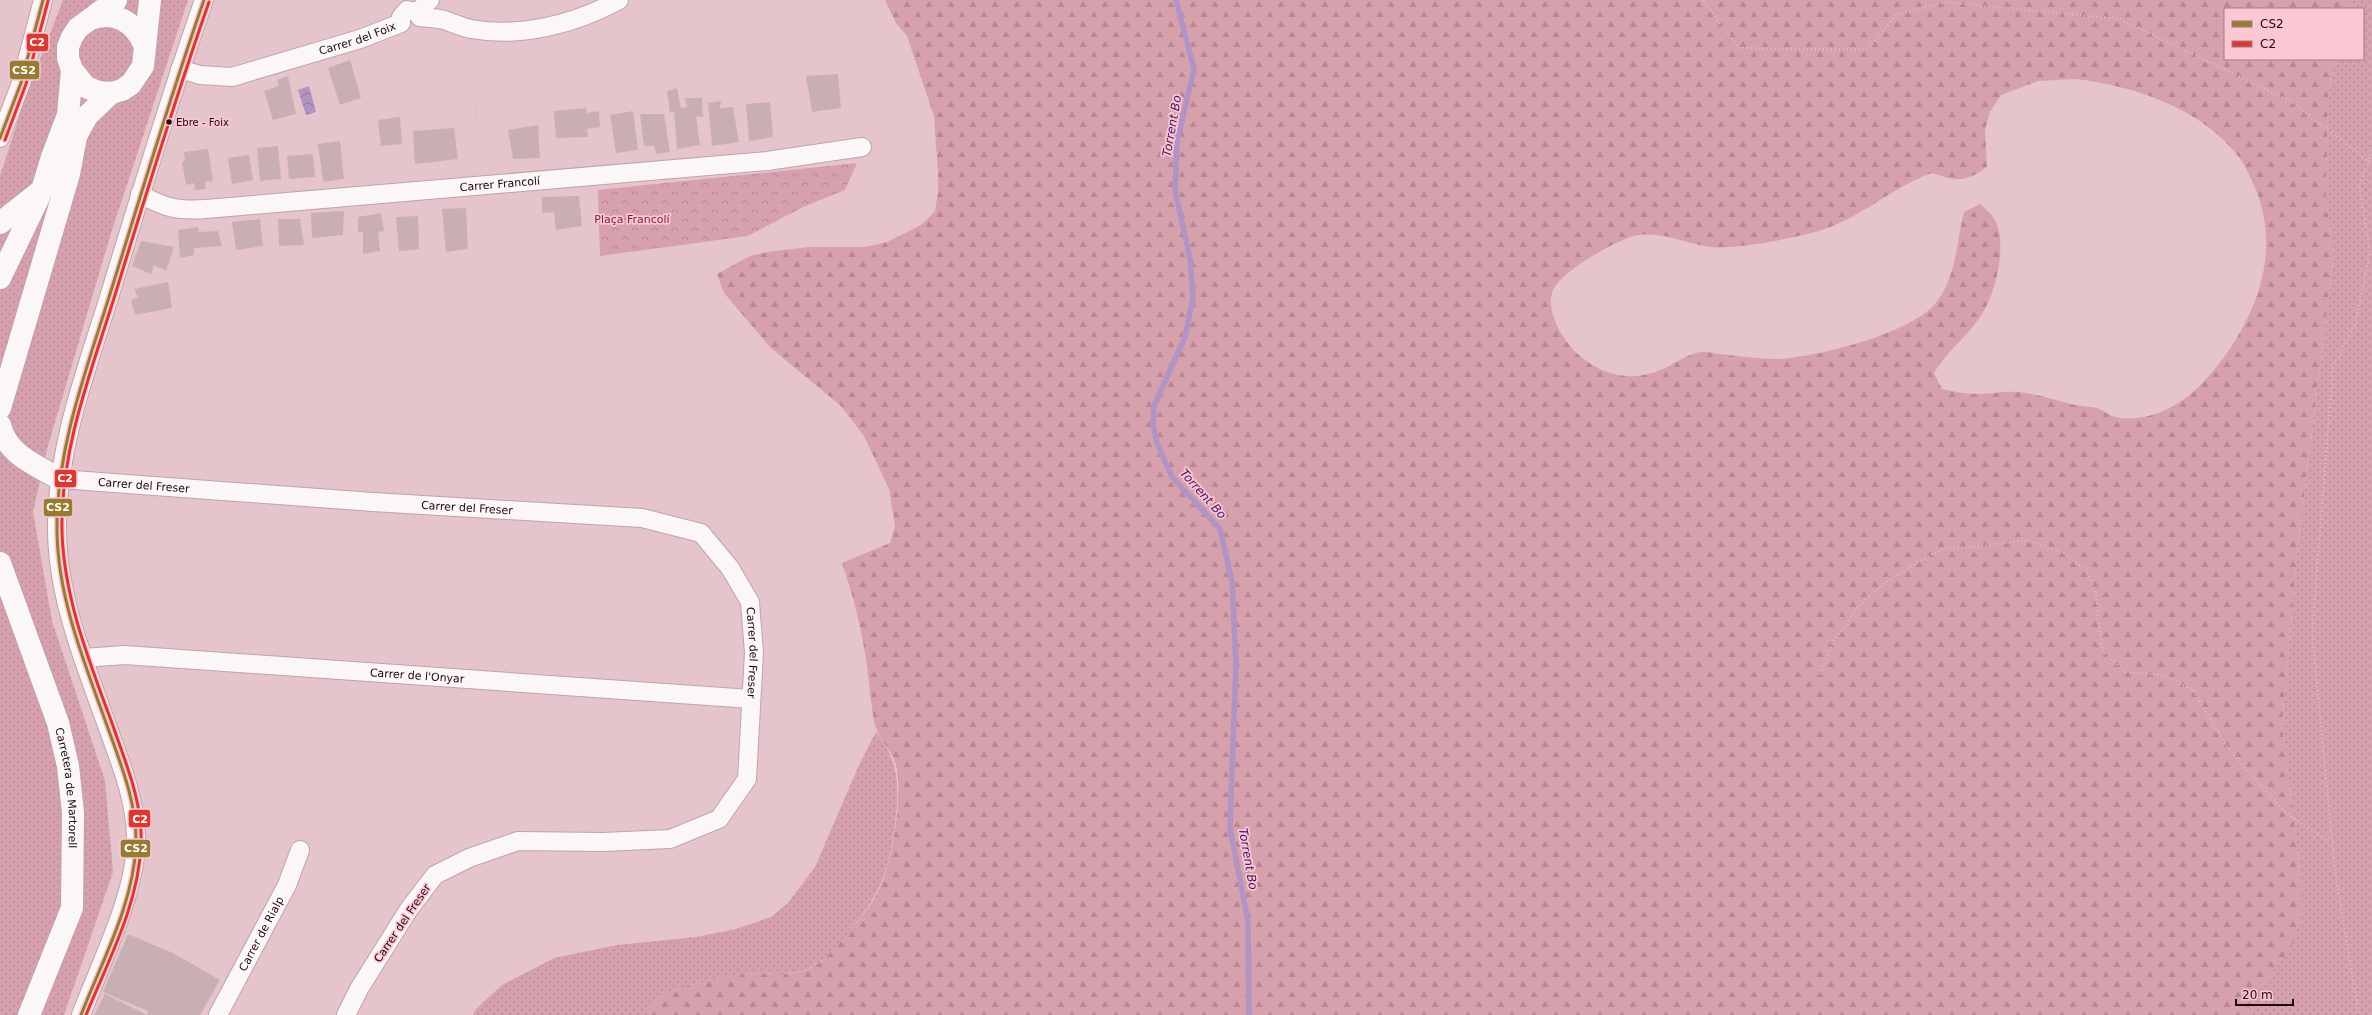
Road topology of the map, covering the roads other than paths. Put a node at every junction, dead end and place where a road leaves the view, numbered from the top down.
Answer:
1 (116, 0) edge
2 (150, 0) edge
3 (204, 0) edge
4 (430, 0) edge
5 (619, 0) edge
6 (38, 1) edge
7 (407, 13) edge
8 (91, 19) junction
9 (144, 44) junction
10 (180, 69) junction
11 (72, 70) junction
12 (111, 93) junction
13 (76, 137) junction
14 (0, 138) edge
15 (862, 147) dead end
16 (42, 190) junction
17 (140, 194) junction
18 (0, 223) edge
19 (0, 278) edge
20 (0, 408) edge
21 (0, 425) edge
22 (60, 479) junction
23 (0, 563) edge
24 (83, 658) junction
25 (751, 699) junction
26 (300, 850) dead end
27 (72, 869) junction
28 (13, 1015) edge
29 (29, 1015) edge
30 (81, 1015) edge
31 (218, 1015) edge
32 (346, 1015) edge

1 - 8 main road
2 - 9 main road
3 - 10 street
4 - 7 street
5 - 7 street, Carrer del Foix
6 - 14 street
7 - 10 street, Carrer del Foix
8 - 9 main road
8 - 11 main road
9 - 12 main road
10 - 17 street
11 - 12 main road
11 - 16 main road
12 - 13 main road
13 - 16 main road
13 - 20 main road
15 - 17 street, Carrer Francolí
16 - 18 main road
16 - 19 main road
17 - 22 street
21 - 22 main road
22 - 24 street
22 - 25 street, Carrer del Freser
23 - 27 main road, Carretera de Martorell
24 - 25 street, Carrer de l'Onyar
24 - 30 street
25 - 32 street, Carrer del Freser
26 - 31 street, Carrer de Rialp
27 - 28 main road
27 - 29 main road, Carretera de Martorell

